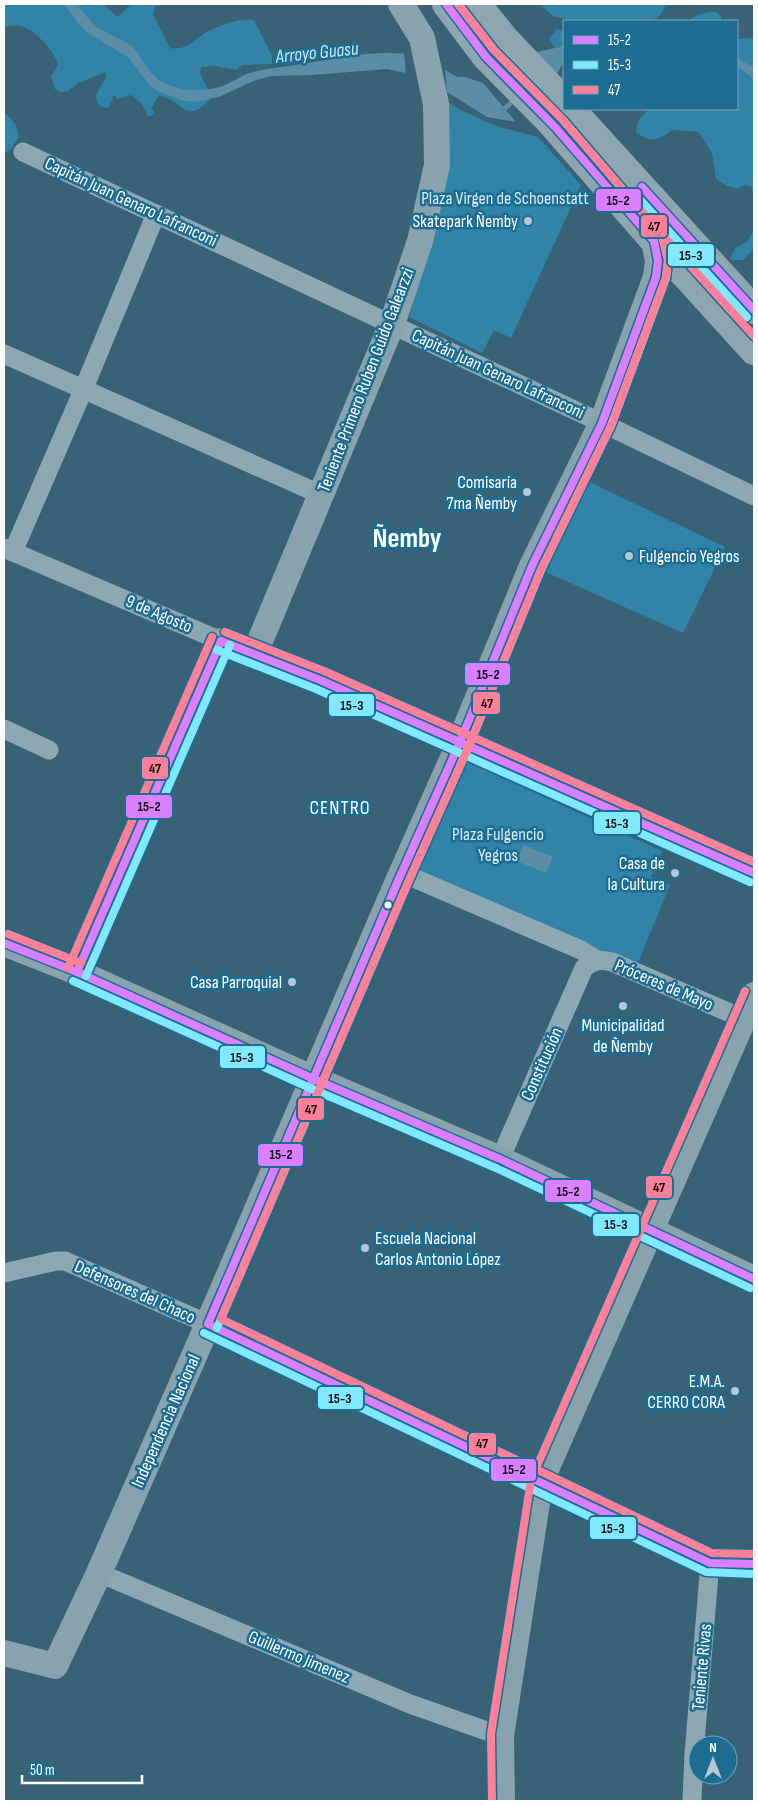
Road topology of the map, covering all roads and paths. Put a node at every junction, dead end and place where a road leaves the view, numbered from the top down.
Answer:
1 (401, 4) edge
2 (446, 4) edge
3 (476, 4) edge
4 (496, 48) junction
5 (563, 109) edge
6 (565, 111) edge
7 (23, 152) dead end
8 (156, 214) junction
9 (654, 242) junction
10 (754, 310) edge
11 (392, 324) junction
12 (754, 351) edge
13 (4, 354) edge
14 (84, 388) junction
15 (602, 423) junction
16 (322, 495) junction
17 (754, 496) edge
18 (9, 550) edge
19 (221, 641) junction
20 (255, 653) junction
21 (4, 729) edge
22 (460, 742) junction
23 (49, 750) dead end
24 (402, 873) junction
25 (754, 873) edge
26 (4, 942) edge
27 (590, 964) junction
28 (77, 972) junction
29 (754, 995) edge
30 (744, 1019) junction
31 (314, 1079) junction
32 (500, 1159) junction
33 (651, 1231) junction
34 (4, 1273) edge
35 (754, 1279) edge
36 (208, 1324) junction
37 (540, 1482) junction
38 (710, 1563) junction
39 (754, 1564) edge
40 (99, 1573) junction
41 (4, 1653) edge
42 (501, 1736) junction
43 (502, 1801) edge
44 (692, 1801) edge

1 - 11 street, Teniente Primero Ruben Guido Galearzzi
2 - 4 highway
3 - 4 highway
4 - 5 highway
6 - 9 highway
6 - 10 highway
7 - 8 street, Capitán Juan Genaro Lafranconi
8 - 11 street, Capitán Juan Genaro Lafranconi
8 - 14 street
9 - 12 highway
9 - 15 street, Independencia Nacional
11 - 15 street, Capitán Juan Genaro Lafranconi
11 - 16 street, Teniente Primero Ruben Guido Galearzzi
13 - 14 street
14 - 16 street
14 - 18 street
15 - 17 street, Capitán Juan Genaro Lafranconi
15 - 22 street, Independencia Nacional
16 - 20 street, Teniente Primero Ruben Guido Galearzzi
18 - 19 street, 9 de Agosto
19 - 20 street, 9 de Agosto
19 - 28 street
20 - 22 street, 9 de Agosto
21 - 23 street
22 - 24 street, Independencia Nacional
22 - 25 street, 9 de Agosto
24 - 27 street, Próceres de Mayo
24 - 31 street, Independencia Nacional
26 - 28 street
27 - 30 street, Próceres de Mayo
27 - 32 street, Constitución
28 - 31 street
29 - 30 street
30 - 33 street
31 - 32 street
31 - 36 street, Independencia Nacional
32 - 33 street
33 - 35 street
33 - 37 street
34 - 36 street, Defensores del Chaco
36 - 37 street, Defensores del Chaco
36 - 40 street, Independencia Nacional
37 - 38 street, Defensores del Chaco
37 - 42 street
38 - 39 street, Defensores del Chaco
38 - 44 street, Teniente Rivas
40 - 41 street, Independencia Nacional
40 - 42 street, Guillermo Jimenez
42 - 43 street

